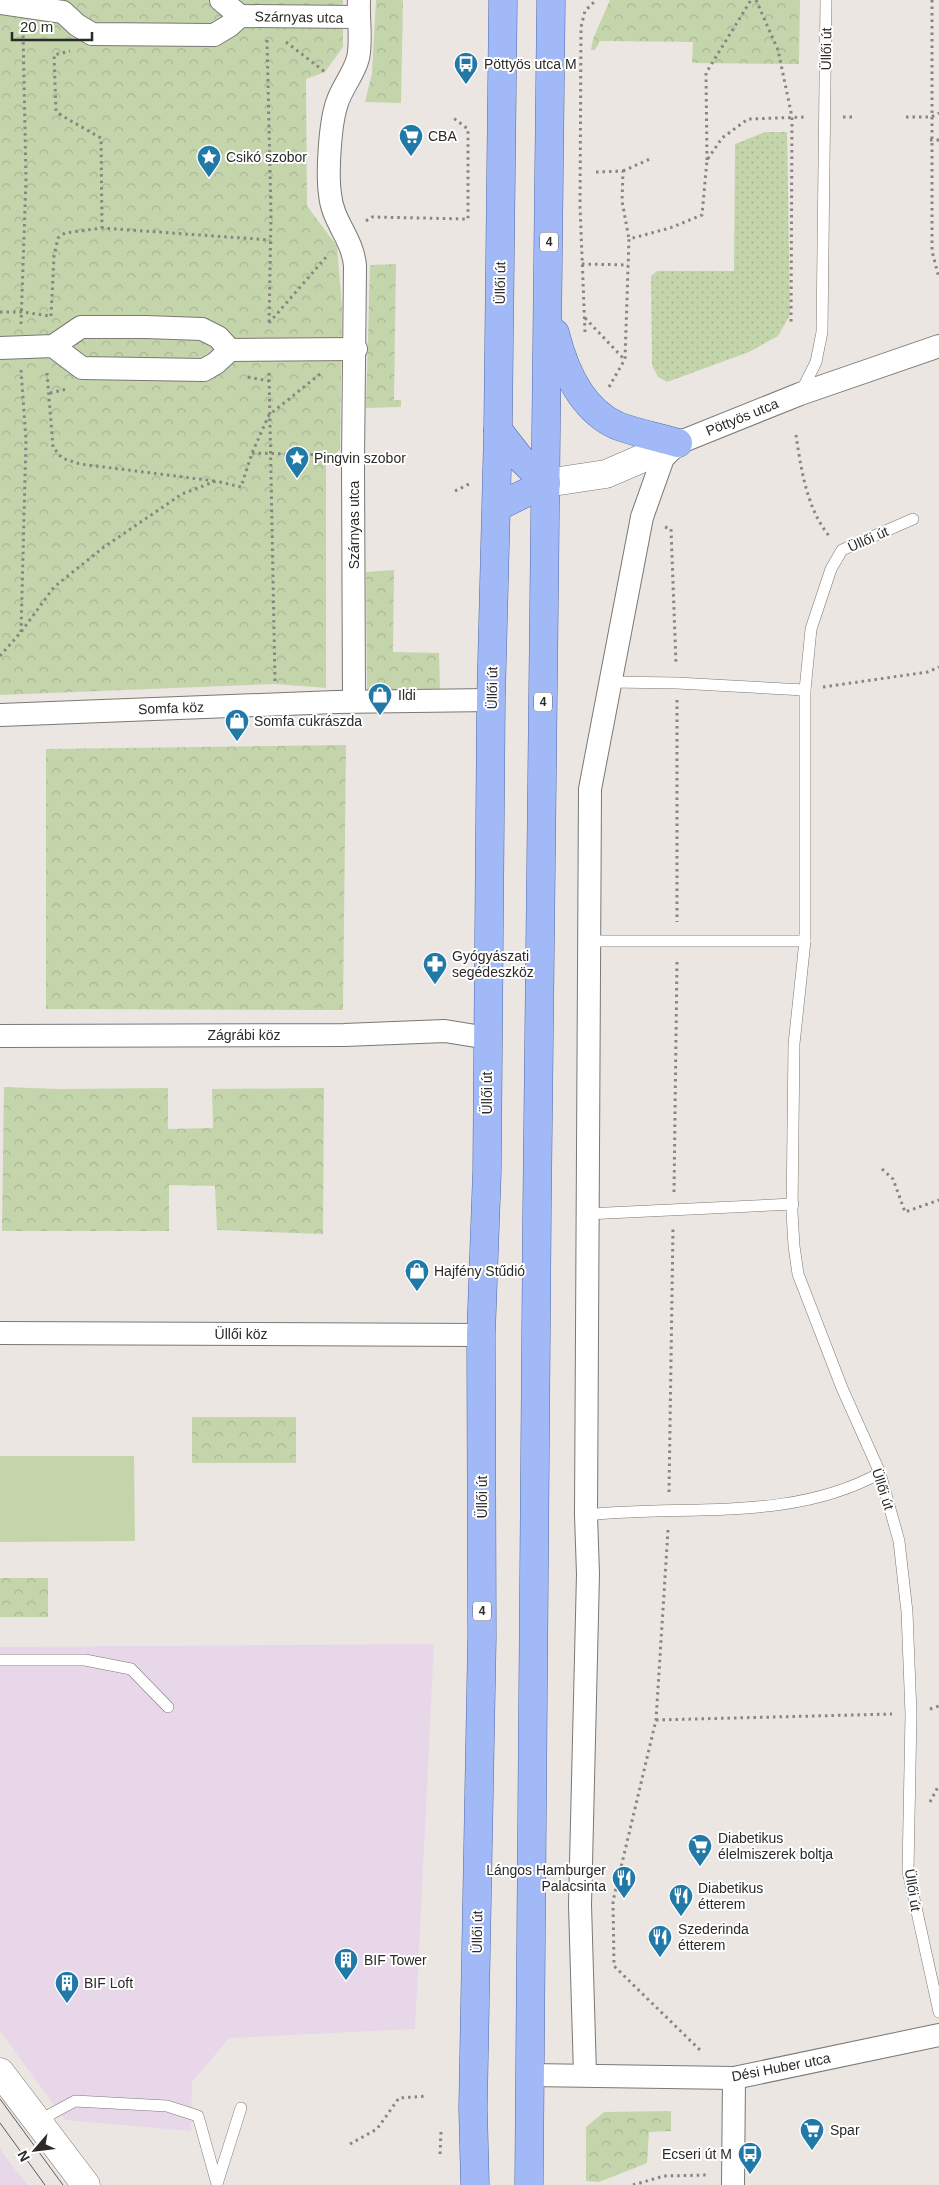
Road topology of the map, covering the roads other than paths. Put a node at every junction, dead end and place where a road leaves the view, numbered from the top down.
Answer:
1 (221, 0) edge
2 (503, 0) edge
3 (551, 0) edge
4 (826, 0) edge
5 (0, 3) edge
6 (70, 6) edge
7 (358, 9) edge
8 (240, 16) junction
9 (548, 306) junction
10 (48, 346) junction
11 (939, 346) edge
12 (10, 348) edge
13 (351, 349) junction
14 (230, 350) junction
15 (800, 394) junction
16 (498, 430) junction
17 (678, 442) junction
18 (546, 483) junction
19 (497, 507) junction
20 (913, 519) dead end
21 (611, 682) junction
22 (805, 690) junction
23 (491, 700) junction
24 (354, 702) junction
25 (0, 715) edge
26 (590, 941) junction
27 (805, 941) junction
28 (0, 1036) edge
29 (488, 1038) junction
30 (793, 1204) junction
31 (586, 1214) junction
32 (0, 1333) edge
33 (482, 1335) junction
34 (880, 1473) junction
35 (586, 1515) junction
36 (0, 1660) edge
37 (168, 1707) dead end
38 (939, 2012) edge
39 (939, 2035) edge
40 (0, 2072) edge
41 (585, 2074) junction
42 (530, 2075) junction
43 (734, 2078) junction
44 (241, 2108) dead end
45 (40, 2126) junction
46 (86, 2185) edge
47 (217, 2185) edge
48 (476, 2185) edge
49 (529, 2185) edge
50 (733, 2185) edge

1 - 8 street, Szárnyas utca
2 - 16 main road, Üllői út / 4
3 - 9 main road, 4
4 - 15 lane, Üllői út
5 - 6 street, Szárnyas utca
6 - 8 street, Szárnyas utca
7 - 8 street, Szárnyas utca
7 - 13 street, Szárnyas utca
9 - 17 main road
9 - 18 main road, 4
10 - 12 street
10 - 14 street
10 - 14 street
11 - 15 street, Pöttyös utca
13 - 14 street
13 - 24 street, Szárnyas utca
15 - 17 street, Pöttyös utca
16 - 18 main road
16 - 19 main road, Üllői út / 4
17 - 18 street, Pöttyös utca
17 - 21 street
18 - 19 main road
18 - 42 main road, 4
19 - 23 main road, Üllői út / 4
20 - 22 lane, Üllői út
21 - 22 lane
21 - 26 street
22 - 27 lane, Üllői út
23 - 24 street, Somfa köz
23 - 29 main road, Üllői út / 4
24 - 25 street, Somfa köz
26 - 27 lane
26 - 31 street
27 - 30 lane, Üllői út
28 - 29 street, Zágrábi köz
29 - 33 main road, Üllői út / 4
30 - 31 lane
30 - 34 lane, Üllői út
31 - 35 street
32 - 33 street, Üllői köz
33 - 48 main road, Üllői út / 4
34 - 35 lane
34 - 38 lane, Üllői út
35 - 41 street
36 - 37 lane
39 - 43 street, Dési Huber utca
40 - 45 street
41 - 42 street, Dési Huber utca
41 - 43 street, Dési Huber utca
42 - 49 main road, 4
43 - 50 street
44 - 47 lane
45 - 46 street
45 - 47 lane

